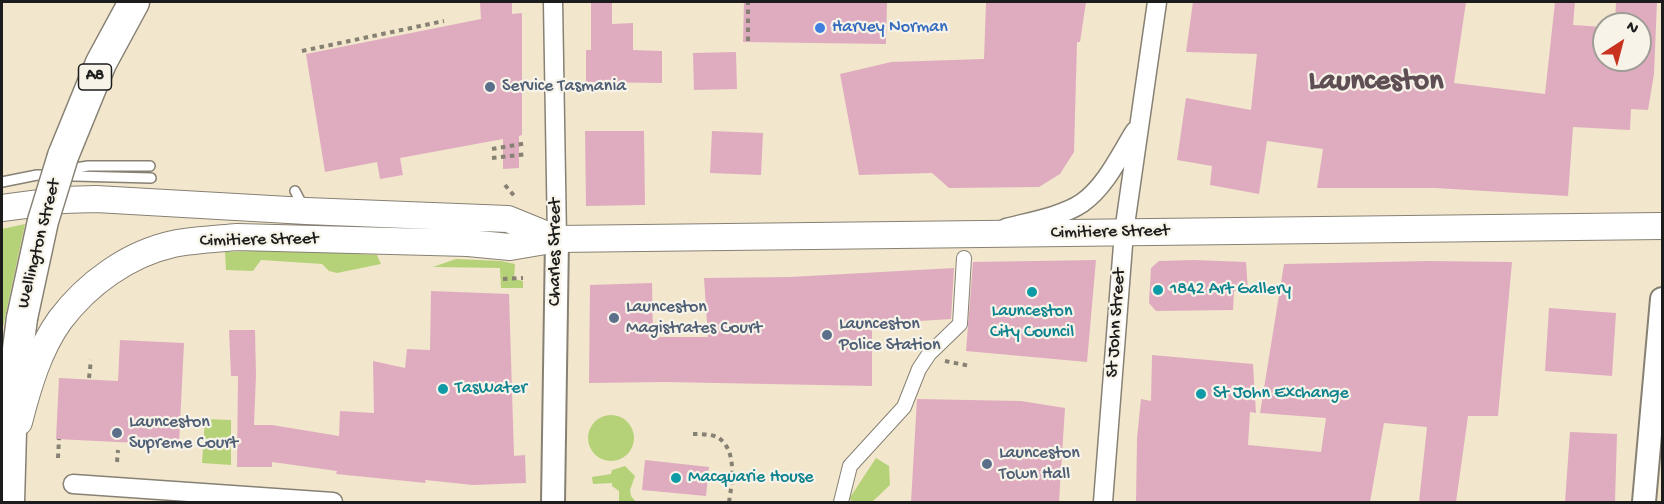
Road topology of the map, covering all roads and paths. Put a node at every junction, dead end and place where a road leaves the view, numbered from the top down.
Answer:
1 (134, 2) edge
2 (553, 2) edge
3 (748, 2) edge
4 (1157, 2) edge
5 (444, 21) dead end
6 (748, 41) dead end
7 (302, 51) dead end
8 (1140, 123) junction
9 (527, 143) dead end
10 (492, 149) dead end
11 (527, 154) dead end
12 (492, 158) dead end
13 (150, 166) dead end
14 (37, 175) junction
15 (151, 178) dead end
16 (2, 182) edge
17 (505, 185) dead end
18 (87, 188) junction
19 (512, 192) dead end
20 (2, 208) edge
21 (1662, 226) edge
22 (1124, 232) junction
23 (981, 236) junction
24 (557, 239) junction
25 (964, 258) dead end
26 (523, 278) dead end
27 (503, 279) dead end
28 (1662, 299) edge
29 (91, 360) dead end
30 (89, 378) dead end
31 (693, 434) dead end
32 (59, 439) dead end
33 (118, 450) dead end
34 (11, 457) junction
35 (58, 458) dead end
36 (117, 462) dead end
37 (73, 484) dead end
38 (9, 502) edge
39 (333, 502) edge
40 (553, 502) edge
41 (729, 502) edge
42 (841, 502) edge
43 (1103, 502) edge
44 (1644, 502) edge

1 - 34 highway, Wellington Street / A8, bridge
2 - 24 street, Charles Street
3 - 6 path
4 - 8 street, St John Street
5 - 7 path
8 - 22 street, St John Street
8 - 23 street
9 - 10 path
11 - 12 path
13 - 14 lane
14 - 16 lane
14 - 18 lane
15 - 18 lane
17 - 19 path
18 - 20 main road, Cimitiere Street
18 - 24 main road, Cimitiere Street
21 - 22 main road, Cimitiere Street
22 - 23 main road, Cimitiere Street
22 - 43 street, St John Street
23 - 24 main road, Cimitiere Street
24 - 34 main road, Cimitiere Street
24 - 40 street, Charles Street
25 - 42 street
26 - 27 path
28 - 44 street
29 - 30 path
31 - 41 path
32 - 35 path
33 - 36 path
34 - 38 highway, Wellington Street / A8
37 - 39 street

